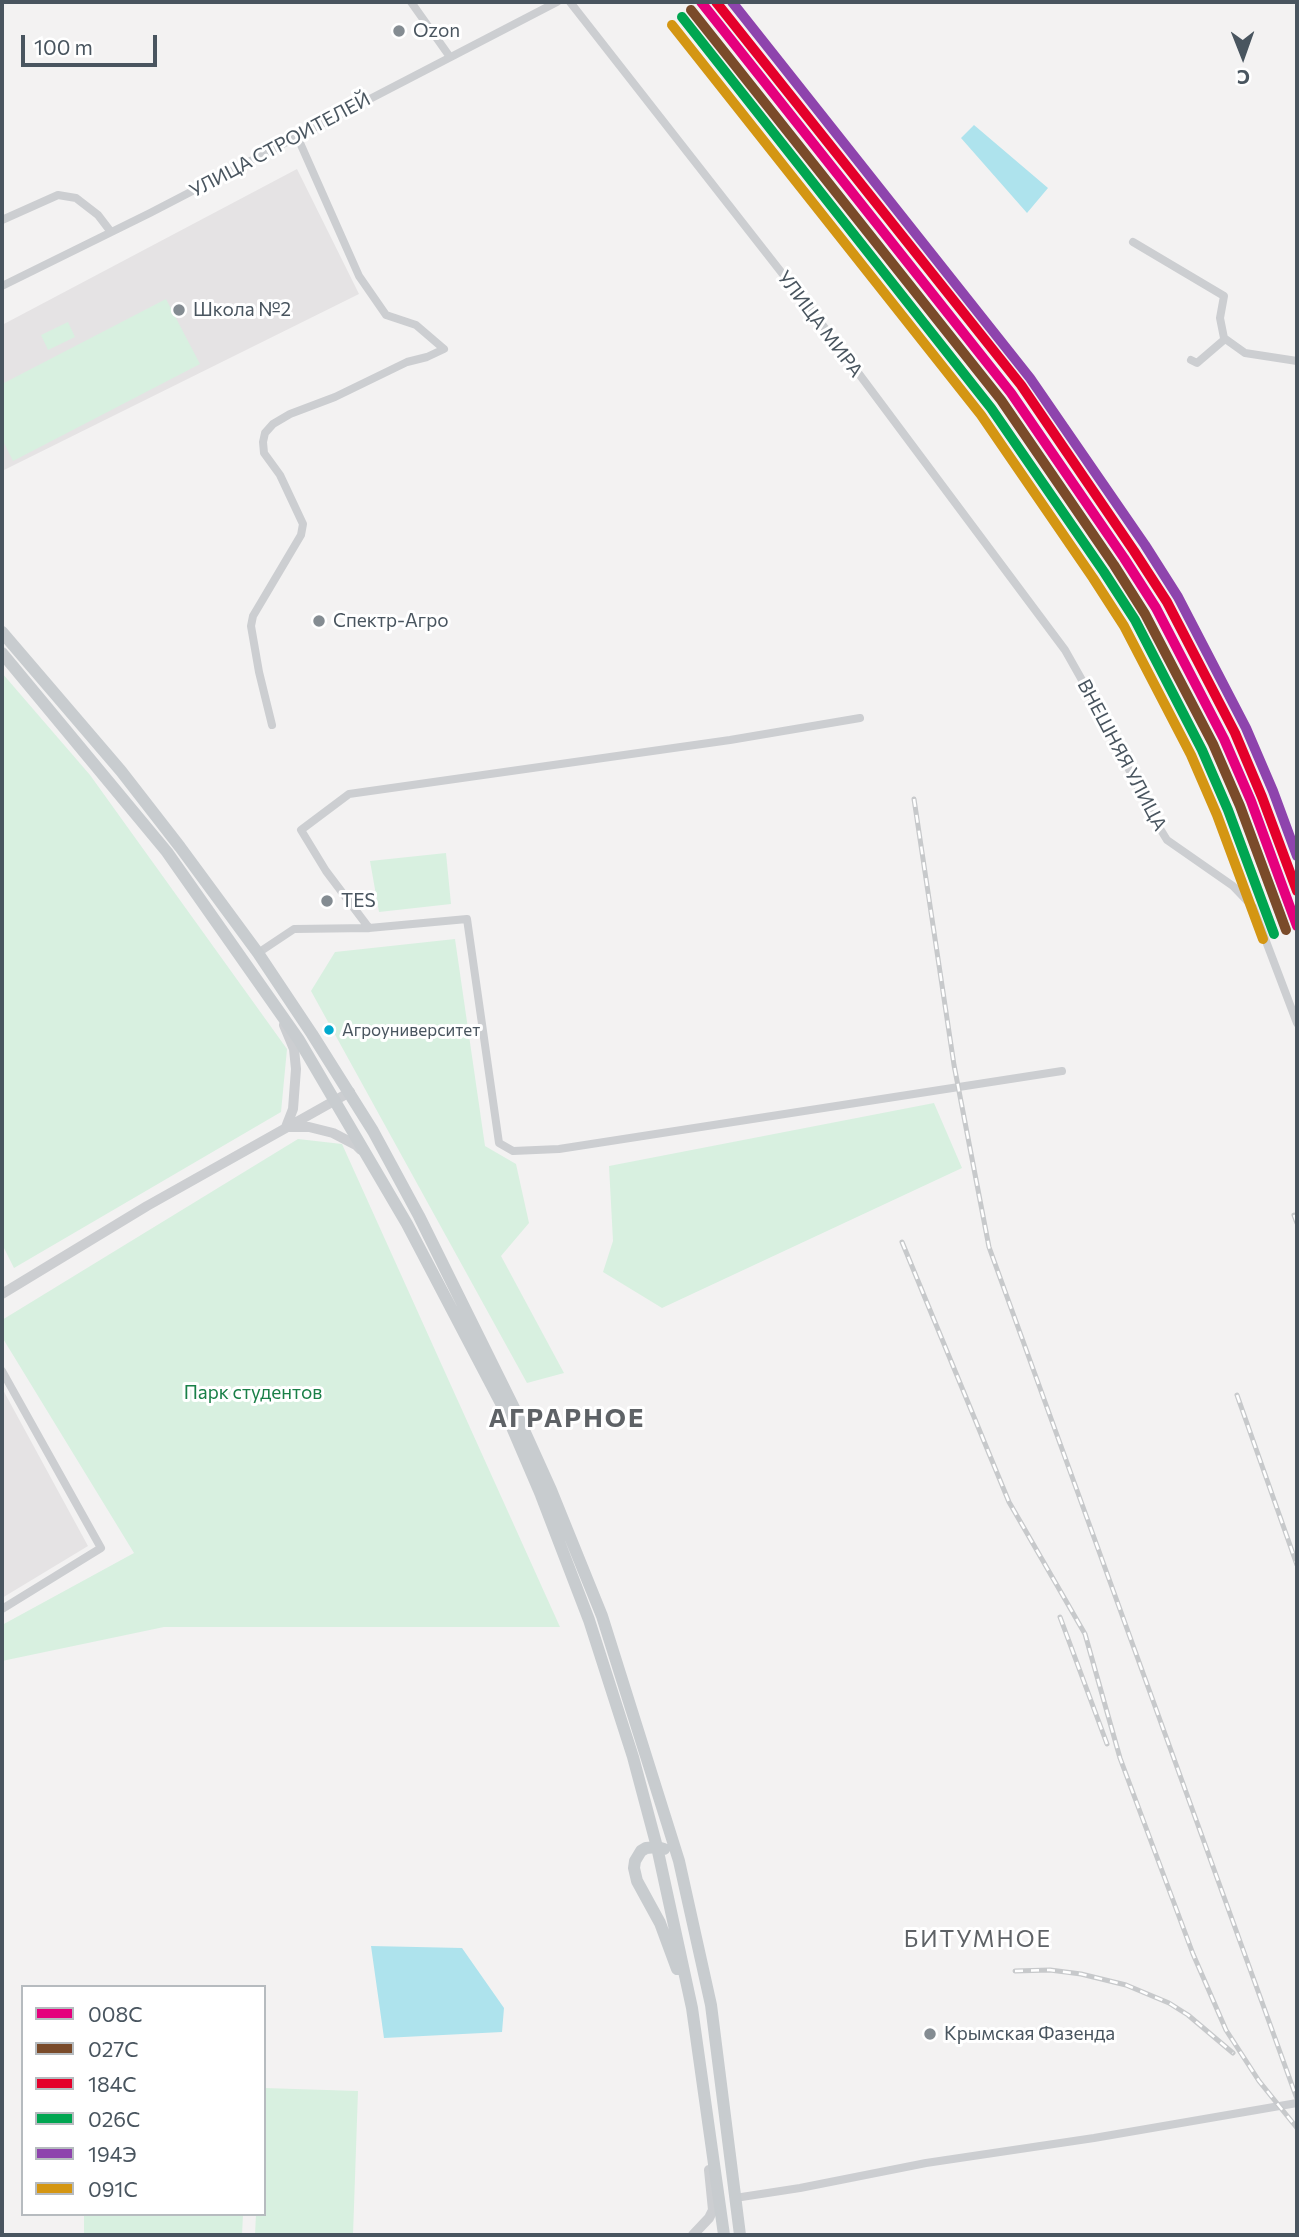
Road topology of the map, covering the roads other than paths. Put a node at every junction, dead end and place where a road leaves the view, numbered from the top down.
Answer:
1 (411, 2) edge
2 (557, 2) edge
3 (570, 2) edge
4 (450, 57) junction
5 (297, 136) junction
6 (2, 220) edge
7 (111, 232) junction
8 (1133, 242) dead end
9 (2, 286) edge
10 (1225, 339) junction
11 (1191, 360) dead end
12 (1297, 361) edge
13 (2, 632) edge
14 (1065, 650) joint
15 (2, 653) edge
16 (860, 718) dead end
17 (272, 725) dead end
18 (369, 928) junction
19 (258, 953) junction
20 (276, 1006) junction
21 (1297, 1023) edge
22 (1062, 1071) dead end
23 (350, 1092) junction
24 (336, 1099) junction
25 (286, 1127) junction
26 (377, 1170) junction
27 (2, 1294) edge
28 (2, 1371) edge
29 (2, 1609) edge
30 (657, 1847) junction
31 (679, 1861) junction
32 (692, 2008) junction
33 (703, 2077) junction
34 (1297, 2103) edge
35 (736, 2197) junction
36 (693, 2235) edge
37 (724, 2235) edge
38 (740, 2235) edge

1 - 4 street
2 - 4 street, УЛИЦА СТРОИТЕЛЕЙ
3 - 14 street, УЛИЦА МИРА
4 - 5 street, УЛИЦА СТРОИТЕЛЕЙ
5 - 7 street, УЛИЦА СТРОИТЕЛЕЙ
5 - 17 street
6 - 7 street
7 - 9 street, УЛИЦА СТРОИТЕЛЕЙ
8 - 10 street
10 - 11 street
10 - 12 street
13 - 19 main road
14 - 21 street, ВНЕШНЯЯ УЛИЦА
15 - 20 main road
16 - 18 street
18 - 19 street
18 - 22 street
19 - 23 main road
20 - 24 main road
20 - 25 street
23 - 24 street
23 - 31 main road
24 - 25 street
24 - 26 main road
25 - 26 street
25 - 27 street
26 - 30 main road
28 - 29 street
30 - 31 main road
30 - 32 main road
30 - 32 main road
31 - 35 main road
32 - 33 main road
33 - 36 street
33 - 37 main road
34 - 35 street
35 - 38 main road

